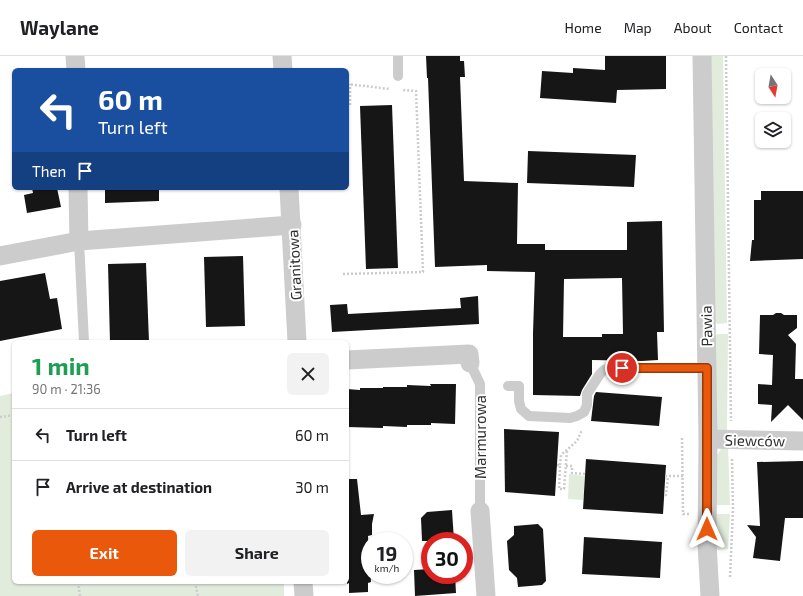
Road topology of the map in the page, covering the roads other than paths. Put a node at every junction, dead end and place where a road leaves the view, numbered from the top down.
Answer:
1 (75, 56) edge
2 (282, 56) edge
3 (398, 56) edge
4 (702, 56) edge
5 (76, 68) edge
6 (283, 68) edge
7 (398, 76) dead end
8 (78, 190) edge
9 (289, 190) edge
10 (292, 225) junction
11 (79, 241) junction
12 (0, 256) edge
13 (84, 340) edge
14 (297, 340) edge
15 (349, 360) edge
16 (470, 363) joint
17 (707, 368) junction
18 (508, 386) dead end
19 (708, 439) junction
20 (803, 441) edge
21 (480, 511) joint
22 (303, 584) edge
23 (304, 596) edge
24 (486, 596) edge
25 (710, 596) edge

1 - 5 street
2 - 6 street
3 - 7 lane
4 - 17 street, Pawia
8 - 11 street
9 - 10 street, Granitowa
10 - 11 street
10 - 14 street, Granitowa
11 - 12 street
11 - 13 lane
15 - 16 street, Marmurowa
16 - 21 lane, Marmurowa
17 - 18 lane
17 - 19 street, Pawia
19 - 20 street, Siewców
19 - 25 street, Pawia
21 - 24 street, Marmurowa
22 - 23 street

